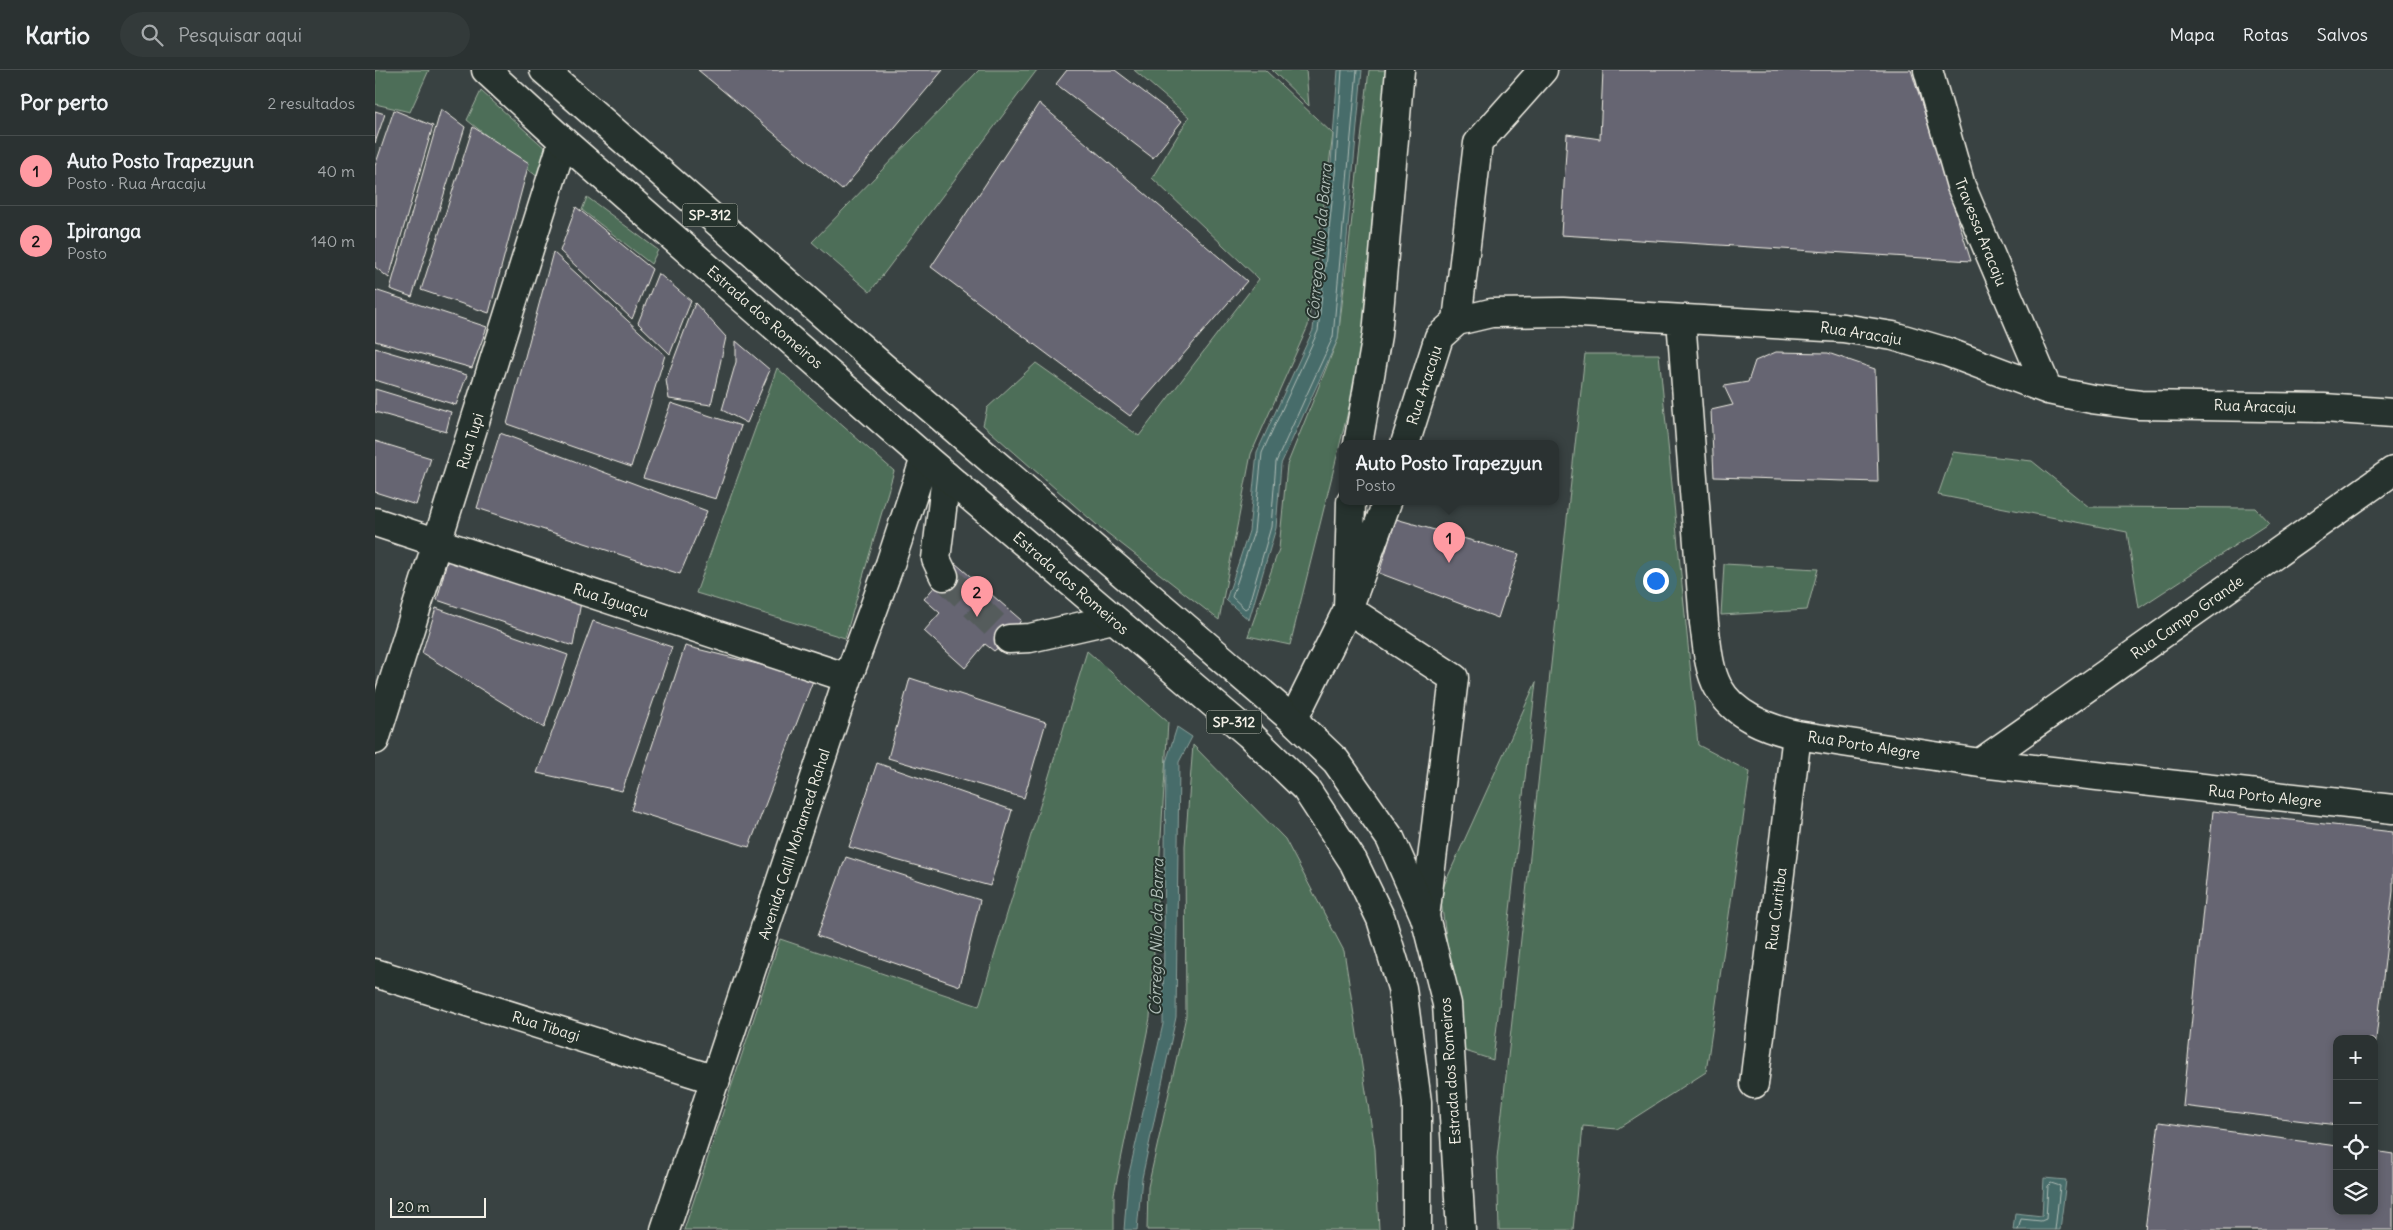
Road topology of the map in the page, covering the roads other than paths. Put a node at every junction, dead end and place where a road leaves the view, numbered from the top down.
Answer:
1 (486, 70) edge
2 (544, 70) edge
3 (1399, 70) edge
4 (1543, 70) edge
5 (1928, 70) edge
6 (563, 142) junction
7 (1681, 319) junction
8 (1457, 321) junction
9 (2048, 390) junction
10 (2393, 412) edge
11 (1359, 440) edge
12 (1406, 440) edge
13 (925, 458) junction
14 (2393, 472) edge
15 (946, 476) junction
16 (1351, 505) edge
17 (1386, 505) edge
18 (375, 522) edge
19 (438, 543) junction
20 (944, 576) tunnel mouth
21 (1349, 609) junction
22 (1113, 619) junction
23 (1009, 639) dead end
24 (848, 678) junction
25 (1293, 720) junction
26 (1797, 735) junction
27 (375, 740) edge
28 (1980, 762) junction
29 (2393, 809) edge
30 (1425, 917) junction
31 (375, 973) edge
32 (716, 1080) junction
33 (1754, 1084) dead end
34 (665, 1230) edge
35 (1417, 1230) edge
36 (1461, 1230) edge

1 - 6 street, Estrada dos Romeiros / SP-312
2 - 25 street, Estrada dos Romeiros / SP-312
3 - 11 street
4 - 8 street
5 - 9 street, Travessa Aracaju
6 - 13 street, Estrada dos Romeiros / SP-312
6 - 19 street, Rua Tupi
7 - 8 street, Rua Aracaju
7 - 9 street, Rua Aracaju
7 - 26 street, Rua Porto Alegre
8 - 12 street, Rua Aracaju
9 - 10 street, Rua Aracaju
13 - 15 street, Estrada dos Romeiros / SP-312
13 - 24 street, Avenida Calil Mohamed Rahal
14 - 28 street, Rua Campo Grande
15 - 20 street
15 - 22 street, Estrada dos Romeiros / SP-312
16 - 21 street
17 - 21 street
18 - 19 street, Rua Iguaçu
19 - 24 street, Rua Iguaçu
19 - 27 street, Rua Tupi
21 - 25 street
21 - 30 street
22 - 23 street
22 - 35 street, Estrada dos Romeiros / SP-312
24 - 32 street, Avenida Calil Mohamed Rahal
25 - 30 street, Estrada dos Romeiros / SP-312
26 - 28 street, Rua Porto Alegre
26 - 33 street, Rua Curitiba
28 - 29 street, Rua Porto Alegre
30 - 36 street, Estrada dos Romeiros / SP-312
31 - 32 street, Rua Tibagi
32 - 34 street, Avenida Calil Mohamed Rahal

